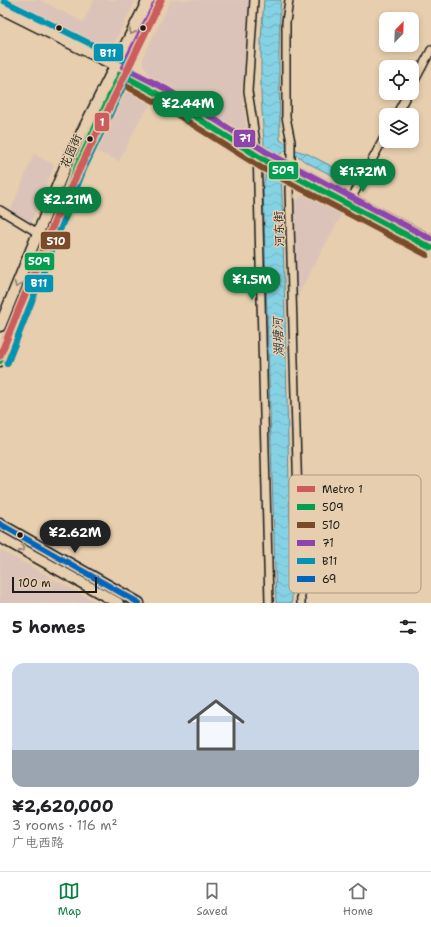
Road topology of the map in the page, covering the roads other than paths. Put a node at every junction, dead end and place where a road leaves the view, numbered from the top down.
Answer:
1 (148, 0) edge
2 (158, 0) edge
3 (254, 0) edge
4 (289, 0) edge
5 (0, 8) edge
6 (0, 15) edge
7 (431, 50) edge
8 (117, 70) junction
9 (419, 73) edge
10 (379, 147) edge
11 (260, 155) junction
12 (290, 169) junction
13 (350, 202) junction
14 (0, 210) edge
15 (38, 233) junction
16 (431, 241) edge
17 (431, 248) edge
18 (0, 326) edge
19 (0, 361) edge
20 (297, 475) edge
21 (0, 524) edge
22 (0, 537) edge
23 (301, 593) edge
24 (118, 603) edge
25 (140, 603) edge
26 (269, 603) edge
27 (301, 603) edge

1 -> 8 main road, 花园街
2 - 8 main road, 花园街
3 - 11 street
4 - 12 street, 河东街
5 - 8 main road
6 - 8 main road
7 - 9 street
8 - 11 main road
8 - 15 main road, 花园街
8 - 19 main road, 花园街
10 - 13 street
11 - 12 main road
11 - 26 street
12 - 13 main road
12 - 20 street, 河东街
13 - 16 main road
13 - 17 main road
14 - 15 street
15 -> 18 main road, 花园街
21 - 25 main road
22 -> 24 main road
23 - 27 street, 河东街

